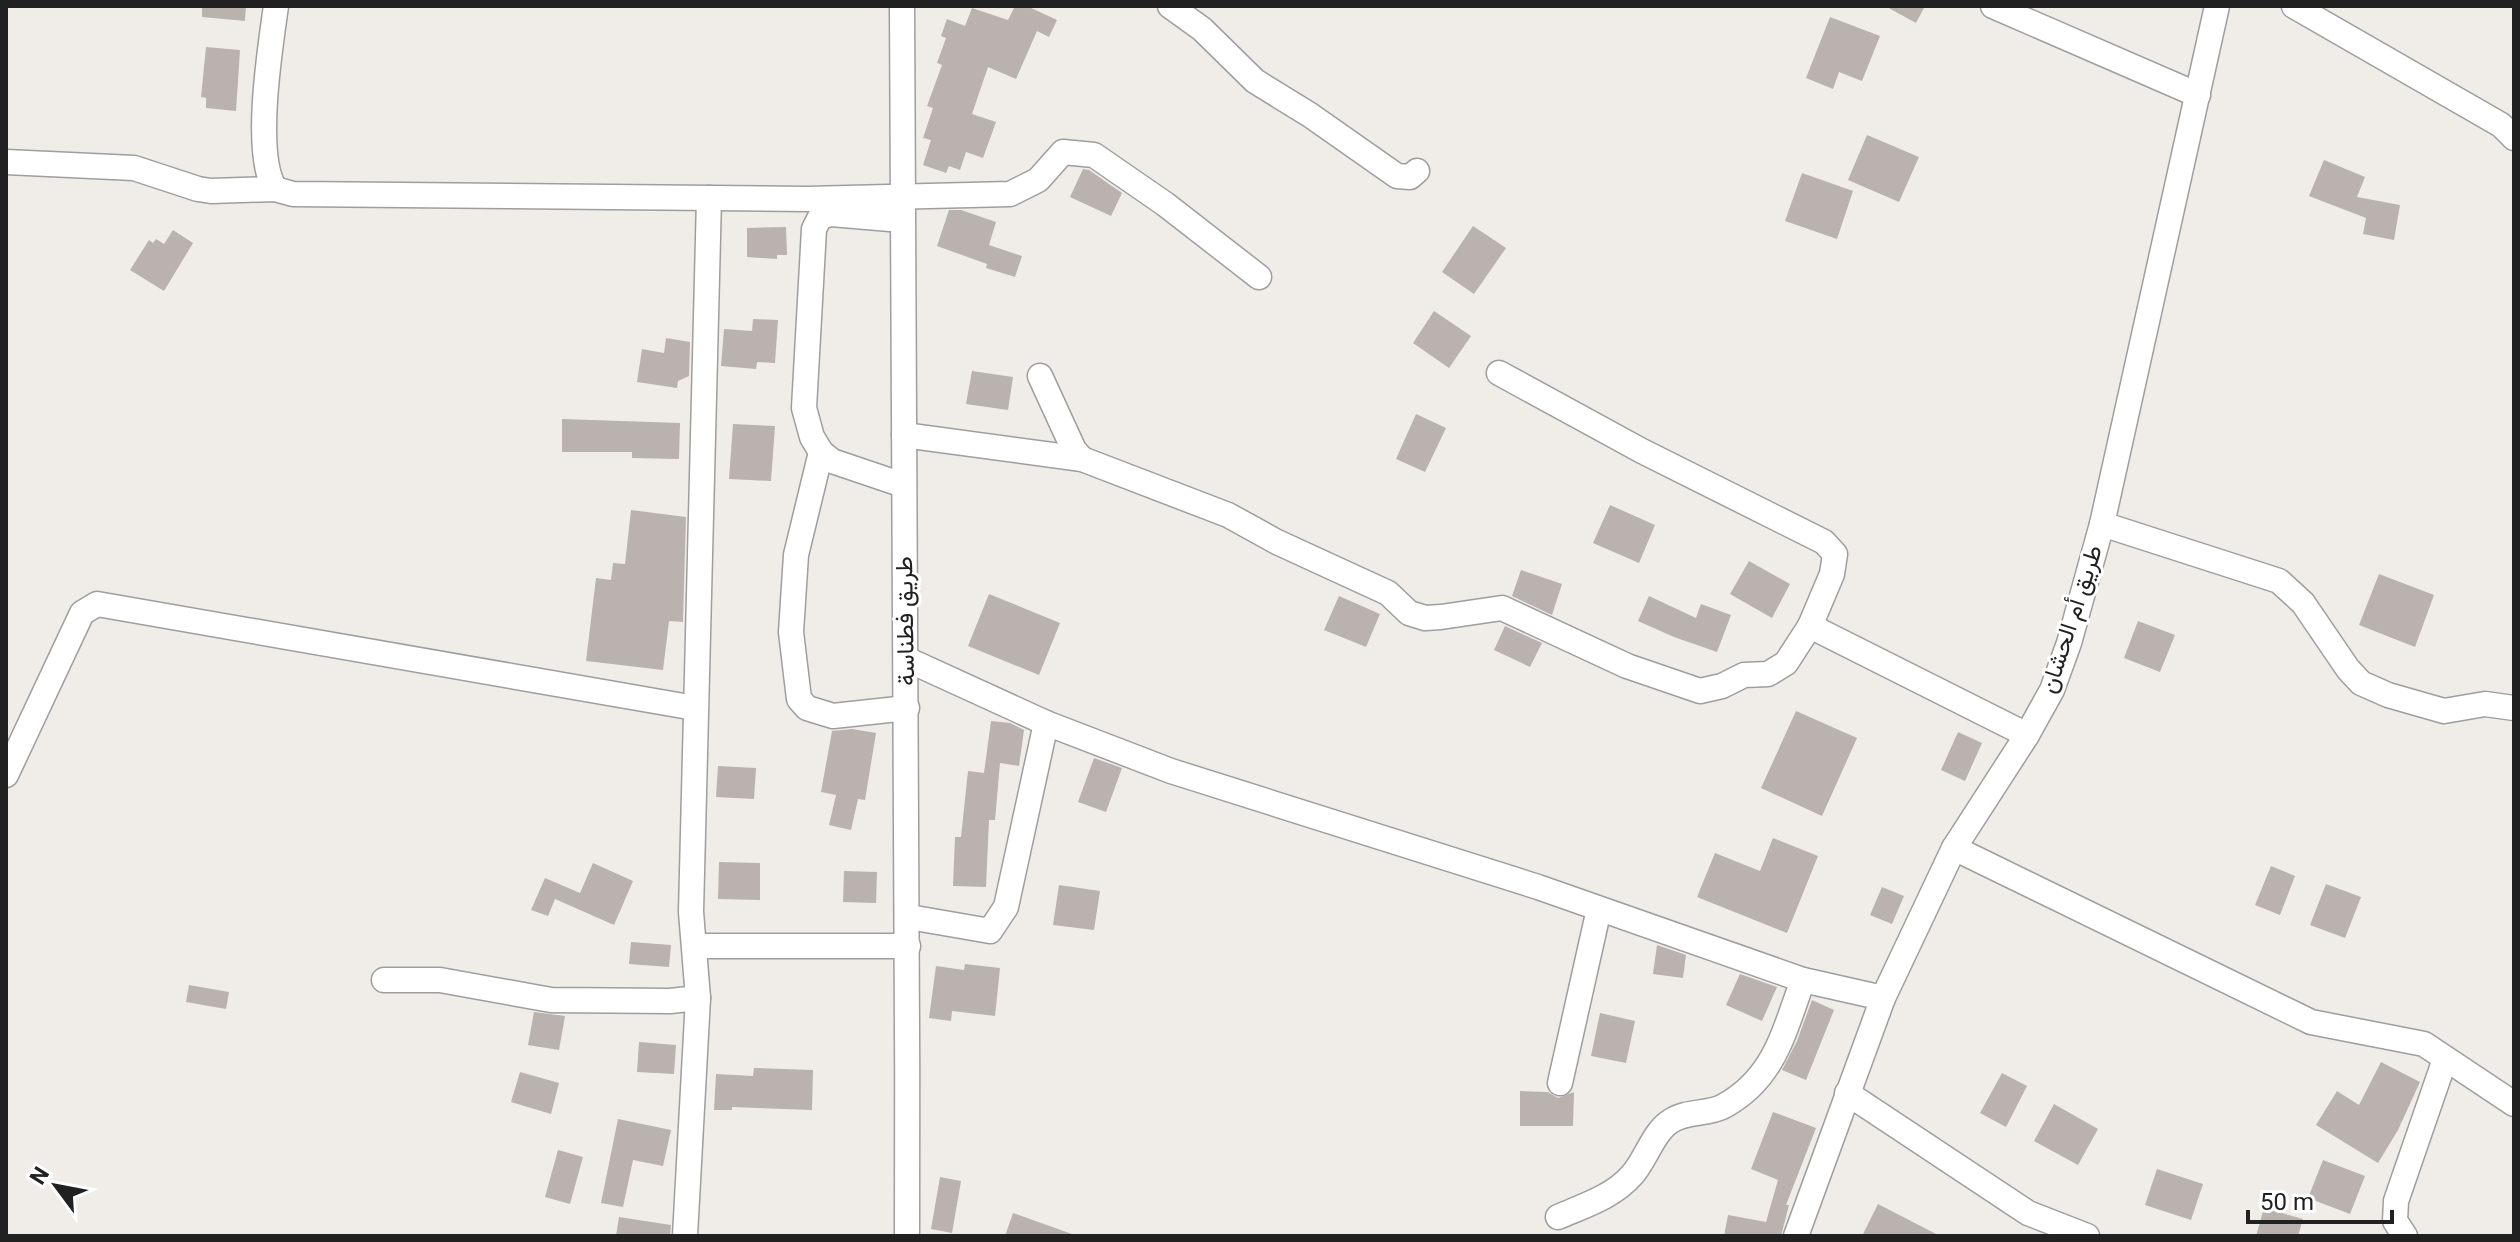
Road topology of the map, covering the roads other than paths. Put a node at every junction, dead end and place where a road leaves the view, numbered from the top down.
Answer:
1 (276, 6) edge
2 (902, 6) edge
3 (1170, 6) edge
4 (1993, 6) edge
5 (2217, 6) edge
6 (2294, 6) edge
7 (2198, 95) junction
8 (2514, 138) edge
9 (6, 162) edge
10 (1417, 171) dead end
11 (275, 189) junction
12 (709, 198) junction
13 (903, 208) junction
14 (1259, 277) dead end
15 (1499, 373) dead end
16 (1040, 376) dead end
17 (904, 435) junction
18 (821, 452) junction
19 (1082, 459) junction
20 (903, 485) junction
21 (2102, 524) junction
22 (1810, 626) junction
23 (906, 659) junction
24 (695, 708) junction
25 (907, 708) junction
26 (2514, 708) edge
27 (1046, 723) junction
28 (2027, 735) junction
29 (6, 775) edge
30 (1954, 848) junction
31 (1599, 909) junction
32 (909, 917) junction
33 (696, 946) junction
34 (908, 946) junction
35 (384, 980) dead end
36 (1803, 980) junction
37 (698, 998) junction
38 (1883, 998) junction
39 (2445, 1059) junction
40 (1560, 1083) dead end
41 (1847, 1093) junction
42 (2514, 1104) edge
43 (1558, 1217) dead end
44 (685, 1236) edge
45 (907, 1236) edge
46 (1796, 1236) edge
47 (2087, 1236) edge
48 (2405, 1236) edge

1 - 11 street
2 - 13 street, طريق فطناسة
3 - 10 street
4 - 7 street
5 - 7 street, طريق أم الحشان
6 - 8 street
7 - 21 street, طريق أم الحشان
9 - 11 street
11 - 12 street
12 - 13 street
12 - 24 street
13 - 14 street
13 - 17 street, طريق فطناسة
13 - 18 street
15 - 22 street
16 - 19 street
17 - 19 street
17 - 20 street, طريق فطناسة
18 - 20 street
18 - 25 street
19 - 22 street
20 - 23 street, طريق فطناسة
21 - 26 street
21 - 28 street, طريق أم الحشان
22 - 28 street
23 - 25 street, طريق فطناسة
23 - 27 street
24 - 29 street
24 - 33 street
25 - 32 street, طريق فطناسة
27 - 31 street
27 - 32 street
28 - 30 street, طريق أم الحشان
30 - 38 street, طريق أم الحشان
30 - 39 street
31 - 36 street
31 - 40 street
32 - 34 street, طريق فطناسة
33 - 34 street
33 - 37 street
34 - 45 street, طريق فطناسة
35 - 37 street
36 - 38 street
36 - 43 street
37 - 44 street
38 - 41 street, طريق أم الحشان
39 - 42 street
39 - 48 street
41 - 46 street, طريق أم الحشان
41 - 47 street

